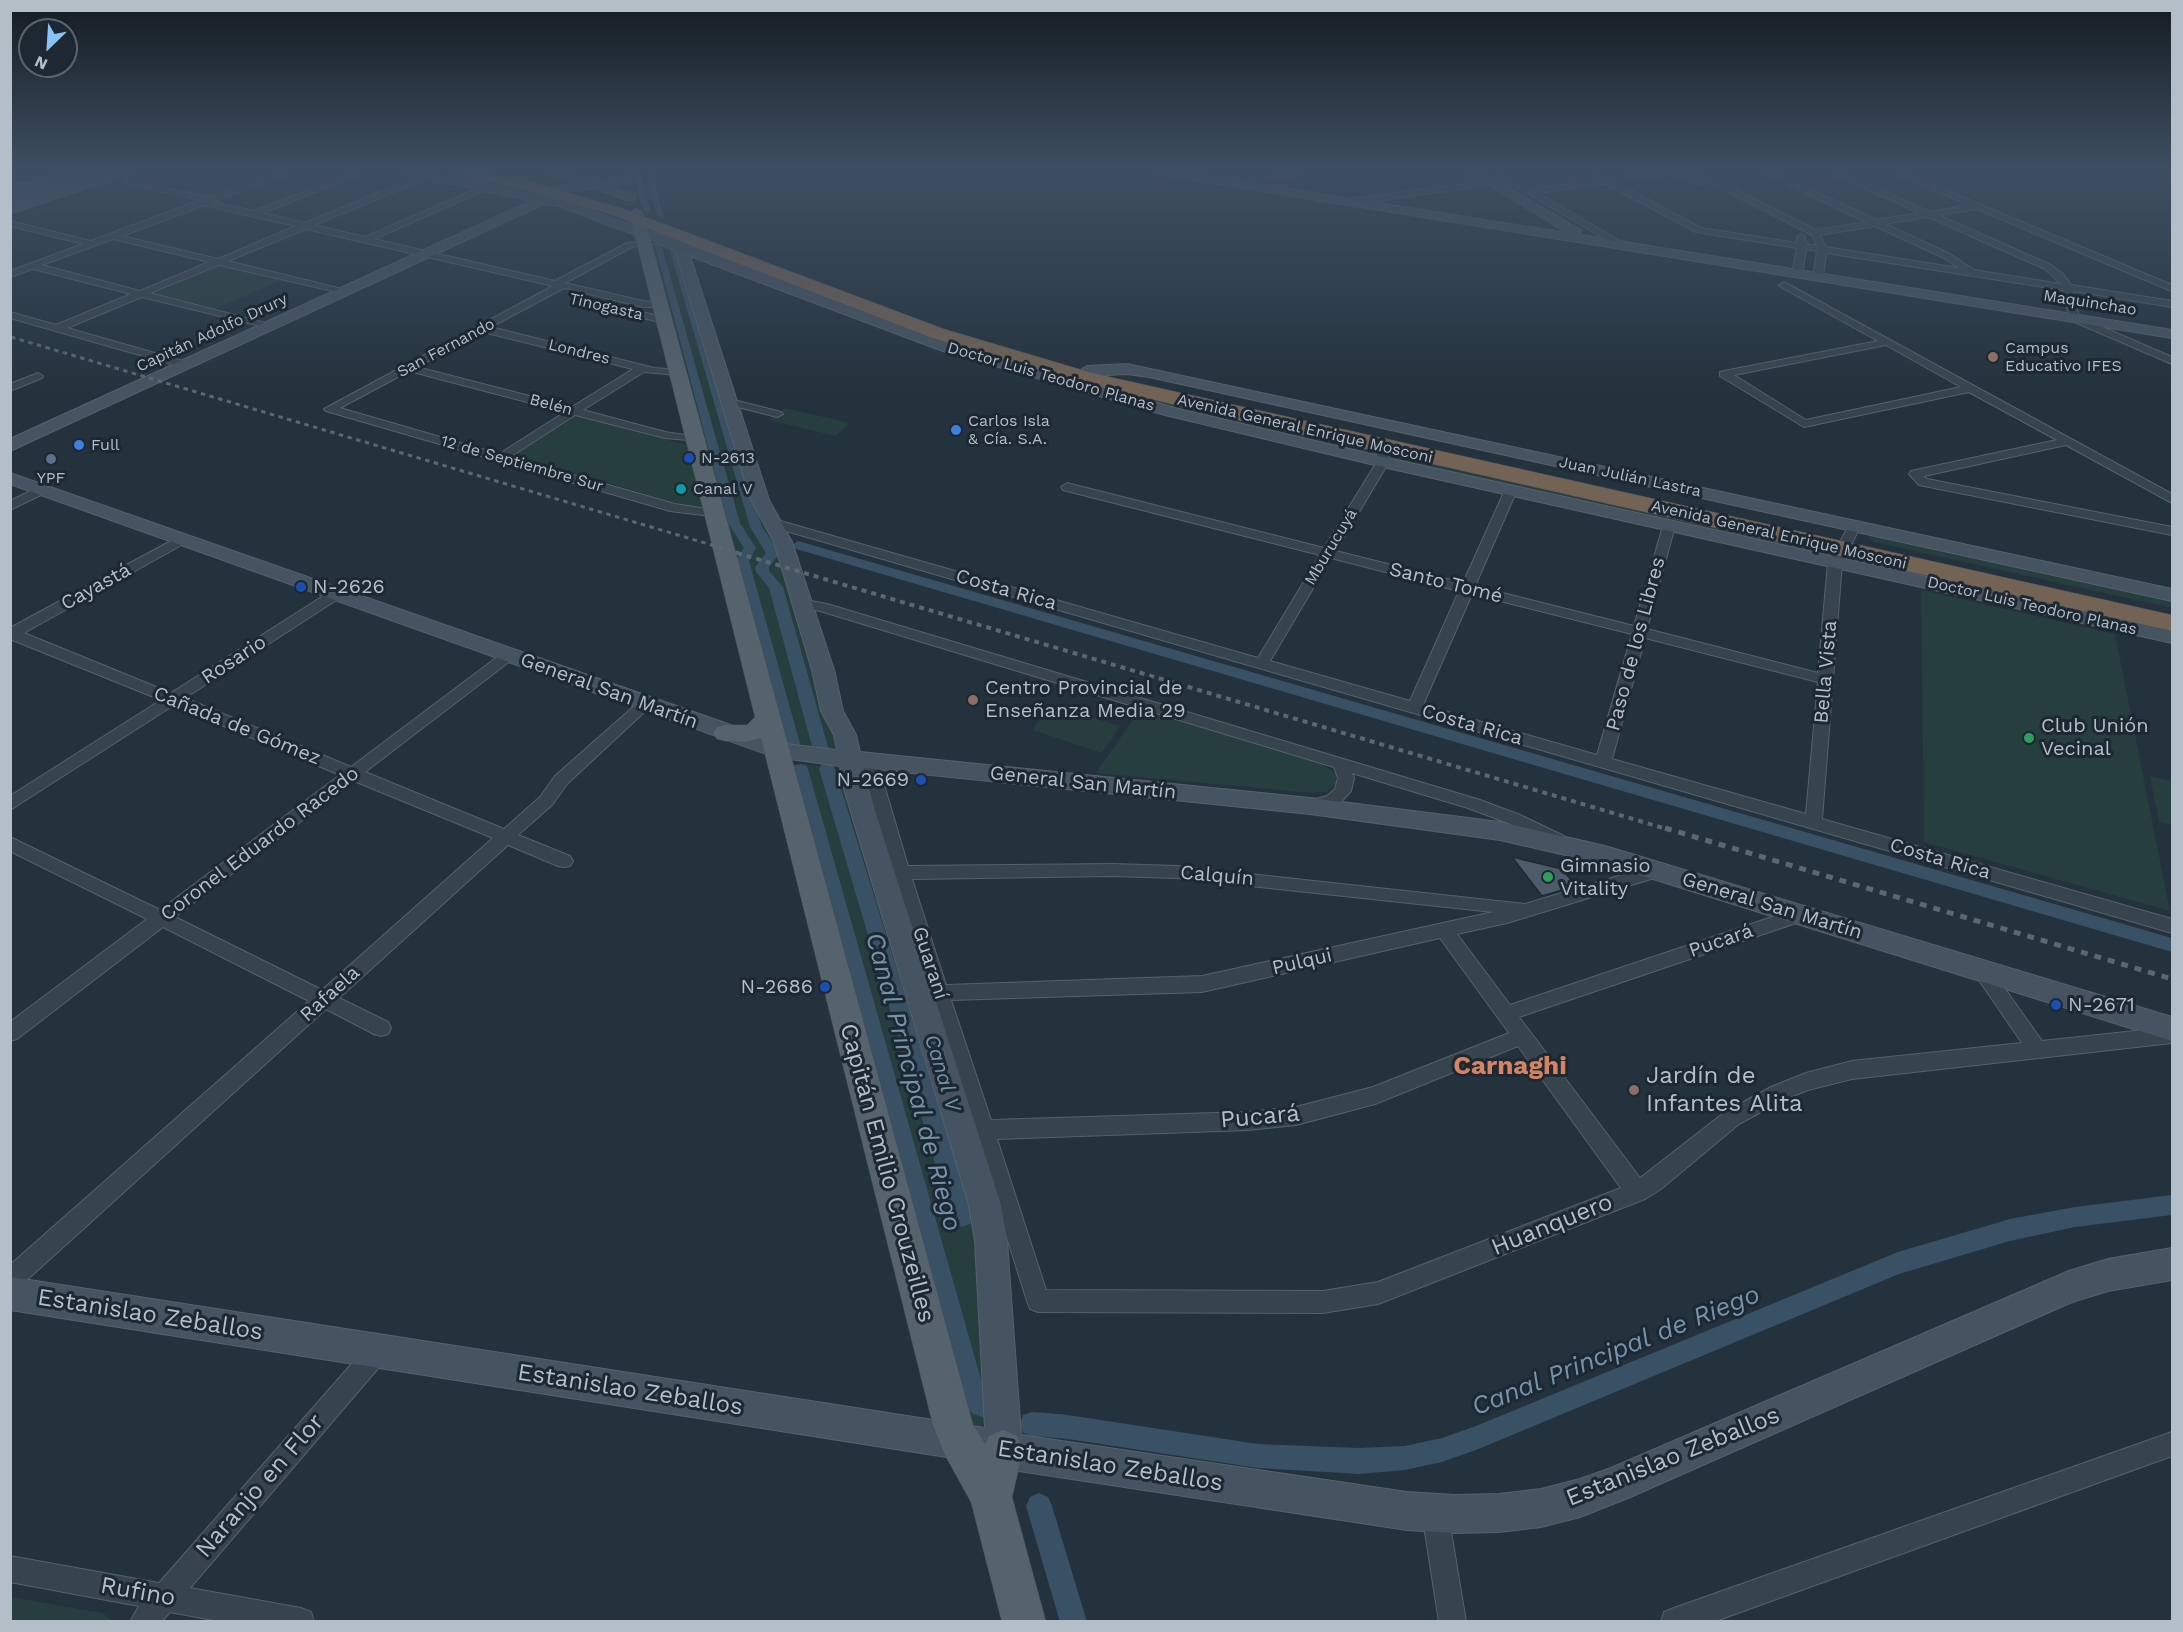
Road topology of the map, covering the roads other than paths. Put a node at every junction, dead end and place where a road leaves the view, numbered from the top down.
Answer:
1 (87, 246) edge
2 (154, 246) edge
3 (257, 246) edge
4 (391, 246) edge
5 (442, 246) edge
6 (628, 246) edge
7 (646, 246) edge
8 (673, 246) edge
9 (703, 246) edge
10 (705, 246) edge
11 (1623, 246) edge
12 (1802, 246) edge
13 (1803, 246) edge
14 (1925, 246) edge
15 (2002, 246) edge
16 (2074, 246) edge
17 (1821, 249) junction
18 (425, 254) junction
19 (684, 254) junction
20 (387, 256) dead end
21 (409, 261) junction
22 (219, 262) junction
23 (34, 266) junction
24 (744, 271) junction
25 (776, 272) junction
26 (1972, 273) junction
27 (10, 274) edge
28 (1797, 274) junction
29 (1818, 277) junction
30 (559, 285) junction
31 (1784, 285) dead end
32 (2066, 287) junction
33 (2172, 288) edge
34 (343, 292) junction
35 (547, 293) junction
36 (142, 294) junction
37 (2172, 304) edge
38 (663, 312) junction
39 (10, 315) edge
40 (2077, 319) junction
41 (269, 327) junction
42 (58, 328) junction
43 (481, 328) junction
44 (2172, 334) edge
45 (1887, 342) junction
46 (2172, 361) edge
47 (186, 365) junction
48 (408, 368) junction
49 (642, 368) junction
50 (678, 372) junction
51 (38, 376) dead end
52 (10, 388) edge
53 (1971, 388) junction
54 (730, 402) junction
55 (330, 409) joint
56 (574, 411) junction
57 (777, 414) dead end
58 (695, 439) junction
59 (1360, 441) junction
60 (2068, 441) junction
61 (10, 446) edge
62 (500, 458) junction
63 (1383, 462) junction
64 (10, 478) edge
65 (1067, 487) dead end
66 (43, 489) junction
67 (1511, 490) junction
68 (2172, 499) edge
69 (10, 506) edge
70 (715, 514) junction
71 (772, 523) junction
72 (1669, 526) junction
73 (2172, 531) edge
74 (182, 539) junction
75 (1845, 545) junction
76 (1328, 553) junction
77 (1467, 588) junction
78 (336, 594) junction
79 (2172, 594) edge
80 (801, 603) junction
81 (2172, 615) edge
82 (2172, 623) edge
83 (1639, 632) junction
84 (12, 634) edge
85 (2172, 638) edge
86 (509, 655) junction
87 (1261, 664) junction
88 (1825, 679) junction
89 (173, 699) junction
90 (645, 704) junction
91 (1413, 708) junction
92 (768, 716) junction
93 (726, 733) junction
94 (777, 750) junction
95 (860, 760) junction
96 (1603, 762) junction
97 (1341, 764) junction
98 (353, 773) junction
99 (10, 804) edge
100 (1310, 806) junction
101 (1813, 823) junction
102 (505, 837) junction
103 (10, 843) edge
104 (1570, 846) junction
105 (564, 861) dead end
106 (1655, 871) junction
107 (901, 873) junction
108 (1531, 910) junction
109 (1799, 915) junction
110 (162, 919) junction
111 (2172, 926) edge
112 (1443, 929) junction
113 (1982, 970) junction
114 (939, 993) junction
115 (323, 999) junction
116 (1506, 1014) junction
117 (381, 1028) dead end
118 (2172, 1029) edge
119 (10, 1033) edge
120 (2172, 1035) edge
121 (1522, 1036) junction
122 (2036, 1048) junction
123 (983, 1130) junction
124 (1637, 1192) junction
125 (2172, 1264) edge
126 (14, 1293) edge
127 (1038, 1301) joint
128 (378, 1351) junction
129 (959, 1441) junction
130 (2172, 1444) edge
131 (1003, 1450) junction
132 (991, 1497) junction
133 (1435, 1513) junction
134 (10, 1569) edge
135 (164, 1597) junction
136 (143, 1622) edge
137 (301, 1622) edge
138 (1024, 1622) edge
139 (1454, 1622) edge
140 (1674, 1622) edge

1 - 23 street
2 - 22 street
3 - 22 street
4 - 18 street, Tinogasta
5 - 18 street, Capitán Adolfo Drury
6 - 30 street, San Fernando
7 - 38 main road, Capitán Emilio Crouzeilles
8 - 19 street, Doctor Luis Teodoro Planas
9 - 25 highway, Avenida General Enrique Mosconi
10 - 75 highway, Avenida General Enrique Mosconi
11 - 28 street, Maquinchao
12 - 28 street
13 - 17 street
14 - 26 street
15 - 32 street
16 - 33 street
17 - 26 street
17 - 29 street
18 - 21 street, Capitán Adolfo Drury
18 - 30 street, Tinogasta
19 - 24 street, Doctor Luis Teodoro Planas
19 - 54 street
20 - 21 street
21 - 34 street, Capitán Adolfo Drury
22 - 34 street
22 - 36 street
23 - 27 street
23 - 36 street
24 - 25 highway
24 - 63 street, Doctor Luis Teodoro Planas
25 - 59 highway, Avenida General Enrique Mosconi
26 - 32 street
28 - 29 street, Maquinchao
29 - 40 street, Maquinchao
30 - 35 street, San Fernando
30 - 38 street, Tinogasta
31 - 45 street
32 - 37 street
32 - 40 street
34 - 41 street, Capitán Adolfo Drury
35 - 38 street, Tinogasta
35 - 43 street, San Fernando
36 - 41 street
36 - 42 street
38 - 50 main road, Capitán Emilio Crouzeilles
39 - 42 street
40 - 44 street, Maquinchao
40 - 46 street
41 - 47 street, Capitán Adolfo Drury
42 - 47 street
43 - 48 street, San Fernando
43 - 49 street, Londres
45 - 53 street
45 - 53 street
47 - 61 street, Capitán Adolfo Drury
48 - 55 street, San Fernando
48 - 56 street, Belén
49 - 50 street, Londres
49 - 56 street
50 - 58 main road, Capitán Emilio Crouzeilles
51 - 52 street
53 - 60 street
54 - 57 street
54 - 71 street
55 - 62 street, 12 de Septiembre Sur
56 - 58 street, Belén
56 - 62 street
58 - 70 main road, Capitán Emilio Crouzeilles
59 - 63 street
59 - 75 highway, Avenida General Enrique Mosconi
60 - 68 street
60 - 73 street
62 - 70 street, 12 de Septiembre Sur
63 - 67 street, Doctor Luis Teodoro Planas
63 - 76 street, Mburucuyá
64 - 66 street, General San Martín
65 - 76 street, Santo Tomé
66 - 69 street
66 - 74 street, General San Martín
67 - 72 street, Doctor Luis Teodoro Planas
67 - 77 street
70 - 92 main road, Capitán Emilio Crouzeilles
71 - 80 street
71 - 87 street, Costa Rica
72 - 75 street, Doctor Luis Teodoro Planas
72 - 83 street, Paso de los Libres
74 - 78 street, General San Martín
74 - 84 street, Cayastá
75 - 79 street
75 - 81 highway, Avenida General Enrique Mosconi
75 - 82 highway, Avenida General Enrique Mosconi
75 - 85 street, Doctor Luis Teodoro Planas
75 - 88 street, Bella Vista
76 - 77 street, Santo Tomé
76 - 87 street, Mburucuyá
77 - 83 street, Santo Tomé
77 - 91 street
78 - 86 street, General San Martín
78 - 89 street, Rosario
80 - 95 street
80 - 97 street
83 - 88 street, Santo Tomé
83 - 96 street, Paso de los Libres
84 - 89 street, Cañada de Gómez
86 - 90 street, General San Martín
86 - 98 street, Coronel Eduardo Racedo
87 - 91 street, Costa Rica
88 - 101 street, Bella Vista
89 - 98 street, Cañada de Gómez
89 - 99 street, Rosario
90 - 93 street, General San Martín
90 - 102 street, Rafaela
91 - 96 street, Costa Rica
92 - 93 main road
92 - 94 main road, Capitán Emilio Crouzeilles
93 - 94 street, General San Martín
94 - 95 street, General San Martín
94 - 129 main road, Capitán Emilio Crouzeilles
95 - 100 street, General San Martín
95 - 107 street, Guaraní
95 - 131 street
96 - 101 street, Costa Rica
97 - 100 street
97 - 104 street
98 - 102 street, Cañada de Gómez
98 - 110 street, Coronel Eduardo Racedo
100 - 104 street, General San Martín
101 - 111 street, Costa Rica
102 - 105 street, Cañada de Gómez
102 - 115 street, Rafaela
103 - 110 street
104 - 106 street, General San Martín
106 - 108 street, Pulqui
106 - 109 street, General San Martín
107 - 108 street, Calquín
107 - 114 street, Guaraní
108 - 112 street, Pulqui
109 - 113 street, General San Martín
109 - 116 street, Pucará
110 - 115 street
110 - 119 street, Coronel Eduardo Racedo
112 - 114 street, Pulqui
112 - 116 street
113 - 118 street, General San Martín
113 - 122 street
114 - 123 street, Guaraní
115 - 117 street
115 - 126 street, Rafaela
116 - 121 street
120 - 122 street, Huanquero
121 - 123 street, Pucará
121 - 124 street
122 - 124 street, Huanquero
123 - 127 street, Guaraní
124 - 127 street, Huanquero
125 - 133 street, Estanislao Zeballos
126 - 128 street, Estanislao Zeballos
128 - 129 street, Estanislao Zeballos
128 - 135 street, Naranjo en Flor
129 - 131 street, Estanislao Zeballos
129 - 132 main road, Capitán Emilio Crouzeilles
130 - 140 street
131 - 132 main road
131 - 133 street, Estanislao Zeballos
132 - 138 main road, Capitán Emilio Crouzeilles
133 - 139 street
134 - 135 street, Rufino
135 - 136 street, Naranjo en Flor
135 - 137 street, Rufino

